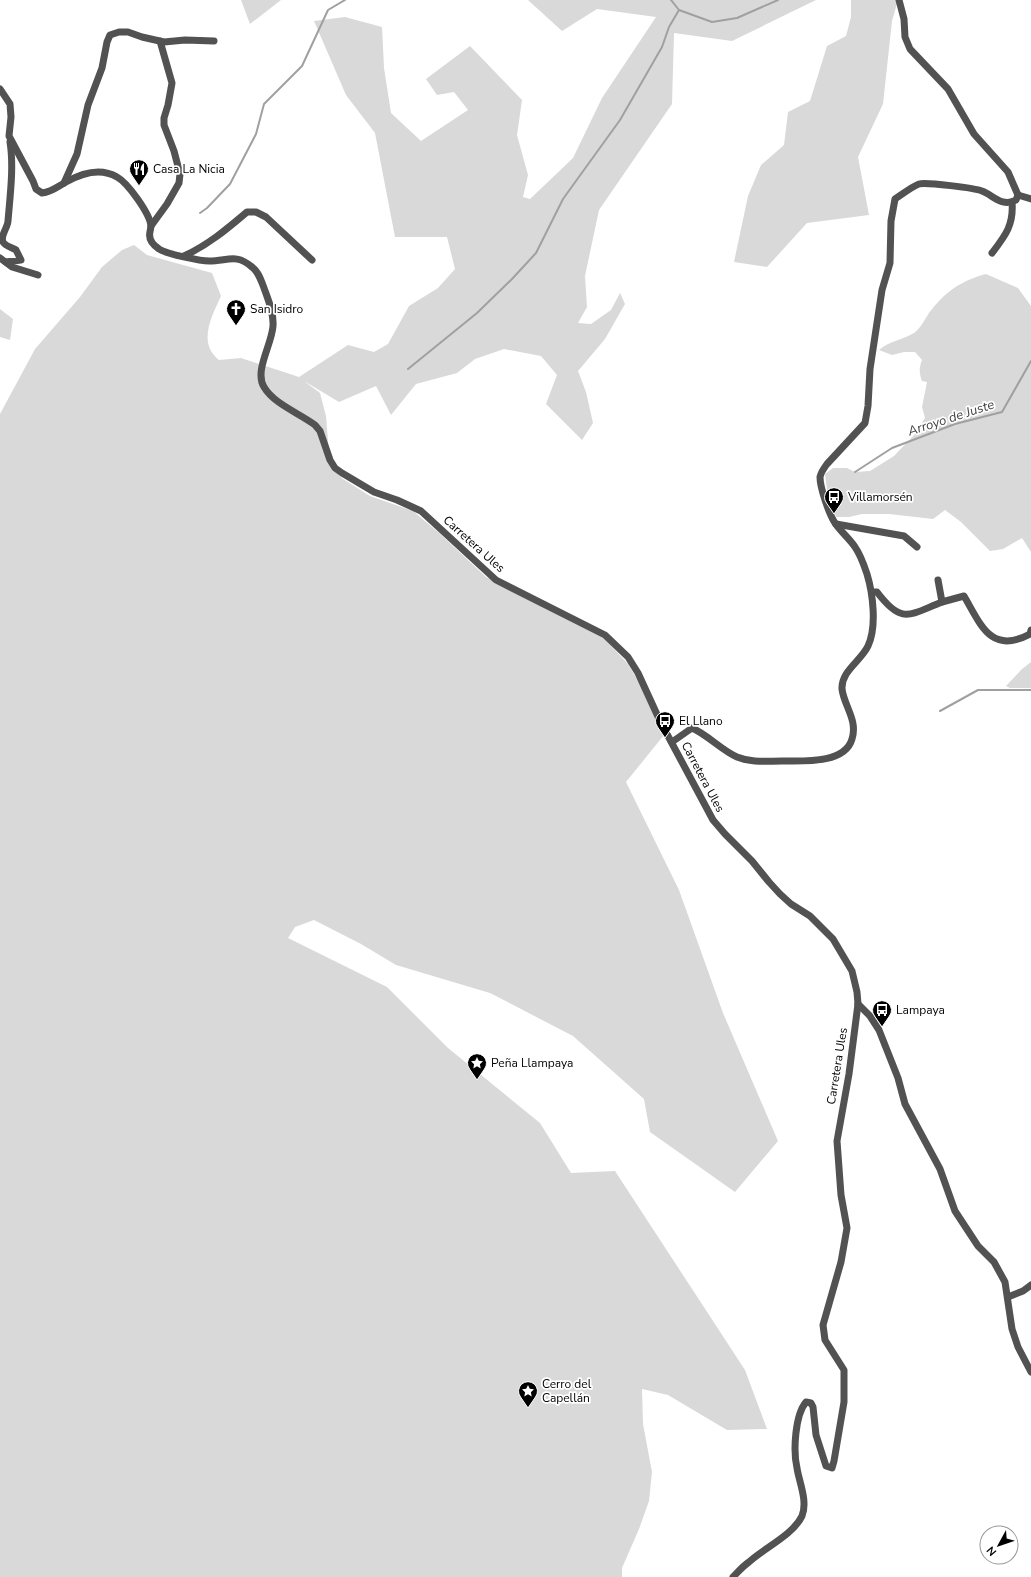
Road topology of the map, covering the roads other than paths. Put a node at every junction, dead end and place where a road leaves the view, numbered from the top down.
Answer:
1 (899, 0) edge
2 (160, 41) junction
3 (214, 41) dead end
4 (0, 89) edge
5 (9, 136) junction
6 (64, 183) junction
7 (1018, 195) junction
8 (1031, 199) edge
9 (1012, 202) junction
10 (151, 226) junction
11 (992, 253) dead end
12 (183, 256) junction
13 (3, 260) edge
14 (312, 260) dead end
15 (38, 276) dead end
16 (836, 524) junction
17 (917, 546) dead end
18 (938, 580) dead end
19 (872, 592) junction
20 (942, 602) junction
21 (1031, 630) edge
22 (672, 742) junction
23 (858, 1004) junction
24 (1031, 1285) edge
25 (1008, 1297) junction
26 (1031, 1372) edge
27 (733, 1577) edge

1 - 7 street
2 - 3 street
2 - 6 street
2 - 10 street
4 - 5 street
5 - 6 street, Carretera Ules
5 - 13 street
6 - 10 street, Carretera Ules
7 - 8 street
7 - 9 street
9 - 11 street
9 - 16 street
10 - 12 street, Carretera Ules
12 - 14 street
12 - 22 street, Carretera Ules
13 - 15 street
16 - 17 street
16 - 19 street
18 - 20 street
19 - 20 street
19 - 22 street
20 - 21 street
22 - 23 street, Carretera Ules
23 - 25 street
23 - 27 street, Carretera Ules
24 - 25 street
25 - 26 street

